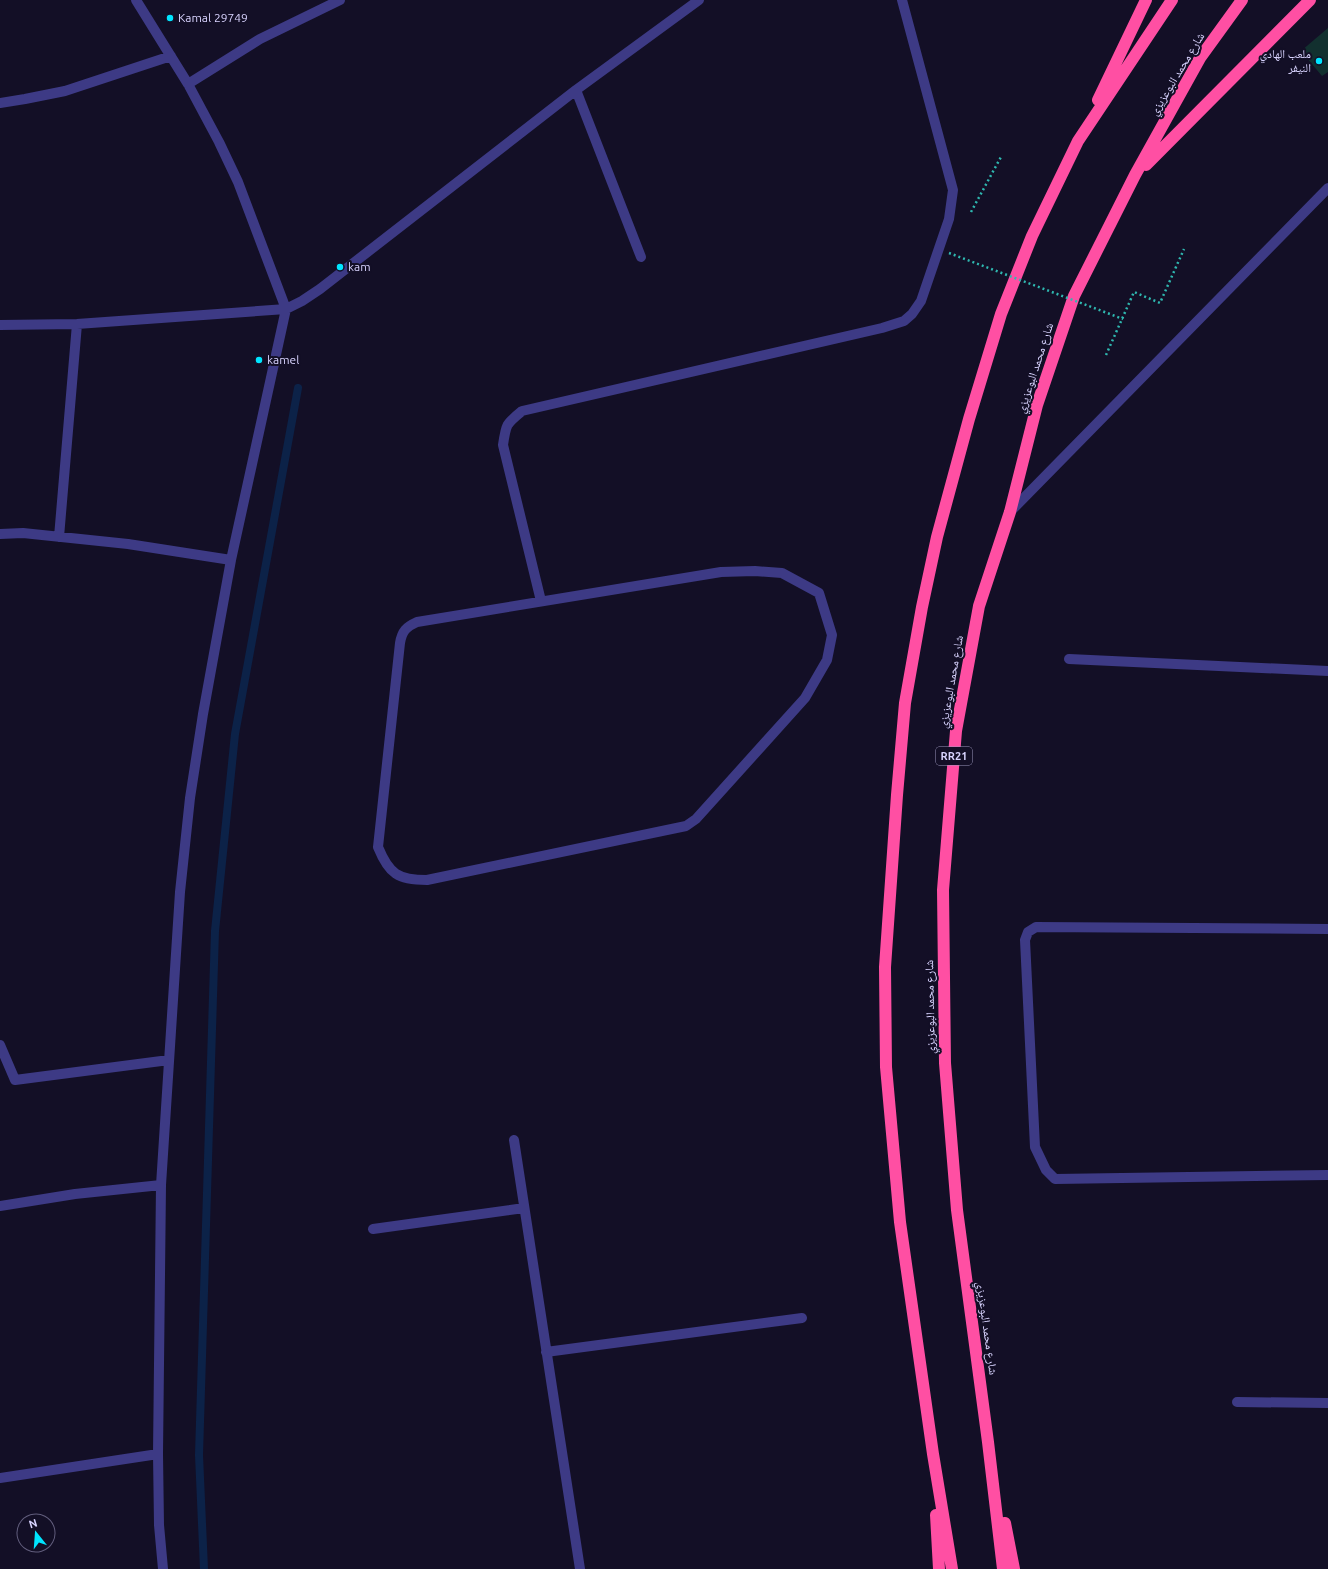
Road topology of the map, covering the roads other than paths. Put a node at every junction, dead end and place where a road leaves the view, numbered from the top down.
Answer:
1 (136, 0) edge
2 (340, 0) edge
3 (699, 0) edge
4 (902, 0) edge
5 (1146, 0) edge
6 (1172, 0) edge
7 (1242, 0) edge
8 (1310, 0) edge
9 (171, 56) junction
10 (188, 84) junction
11 (576, 90) junction
12 (0, 103) edge
13 (1078, 141) junction
14 (1135, 175) junction
15 (1328, 188) edge
16 (641, 257) dead end
17 (286, 309) junction
18 (77, 324) junction
19 (0, 325) edge
20 (1010, 512) junction
21 (0, 534) edge
22 (59, 537) junction
23 (231, 560) junction
24 (541, 602) junction
25 (1069, 659) dead end
26 (1328, 671) edge
27 (1328, 929) edge
28 (0, 1045) edge
29 (169, 1060) junction
30 (514, 1140) dead end
31 (1328, 1175) edge
32 (161, 1185) junction
33 (0, 1206) edge
34 (524, 1208) junction
35 (373, 1229) dead end
36 (802, 1318) dead end
37 (546, 1352) junction
38 (1237, 1402) dead end
39 (1328, 1403) edge
40 (988, 1442) junction
41 (158, 1454) junction
42 (933, 1454) junction
43 (0, 1478) edge
44 (163, 1569) edge
45 (580, 1569) edge
46 (939, 1569) edge
47 (952, 1569) edge
48 (1003, 1569) edge
49 (1014, 1569) edge

1 - 9 street
2 - 10 street
3 - 11 street
4 - 24 street
5 - 13 highway
6 - 13 highway
7 - 14 highway, شارع محمد البوعزيزي / RR21
8 - 14 highway
9 - 10 street
9 - 12 street
10 - 17 street
11 - 16 street
11 - 17 street
13 - 42 highway
14 - 20 highway, شارع محمد البوعزيزي / RR21
15 - 20 street
17 - 18 street
17 - 23 street
18 - 19 street
18 - 22 street
20 - 40 highway, شارع محمد البوعزيزي / RR21
21 - 22 street
22 - 23 street
23 - 29 street
24 - 24 street
25 - 26 street
27 - 31 street
28 - 29 street
29 - 32 street
30 - 34 street
32 - 33 street
32 - 41 street
34 - 35 street
34 - 37 street
36 - 37 street
37 - 45 street
38 - 39 street
40 - 48 highway, شارع محمد البوعزيزي / RR21
40 - 49 highway
41 - 43 street
41 - 44 street
42 - 46 highway
42 - 47 highway

